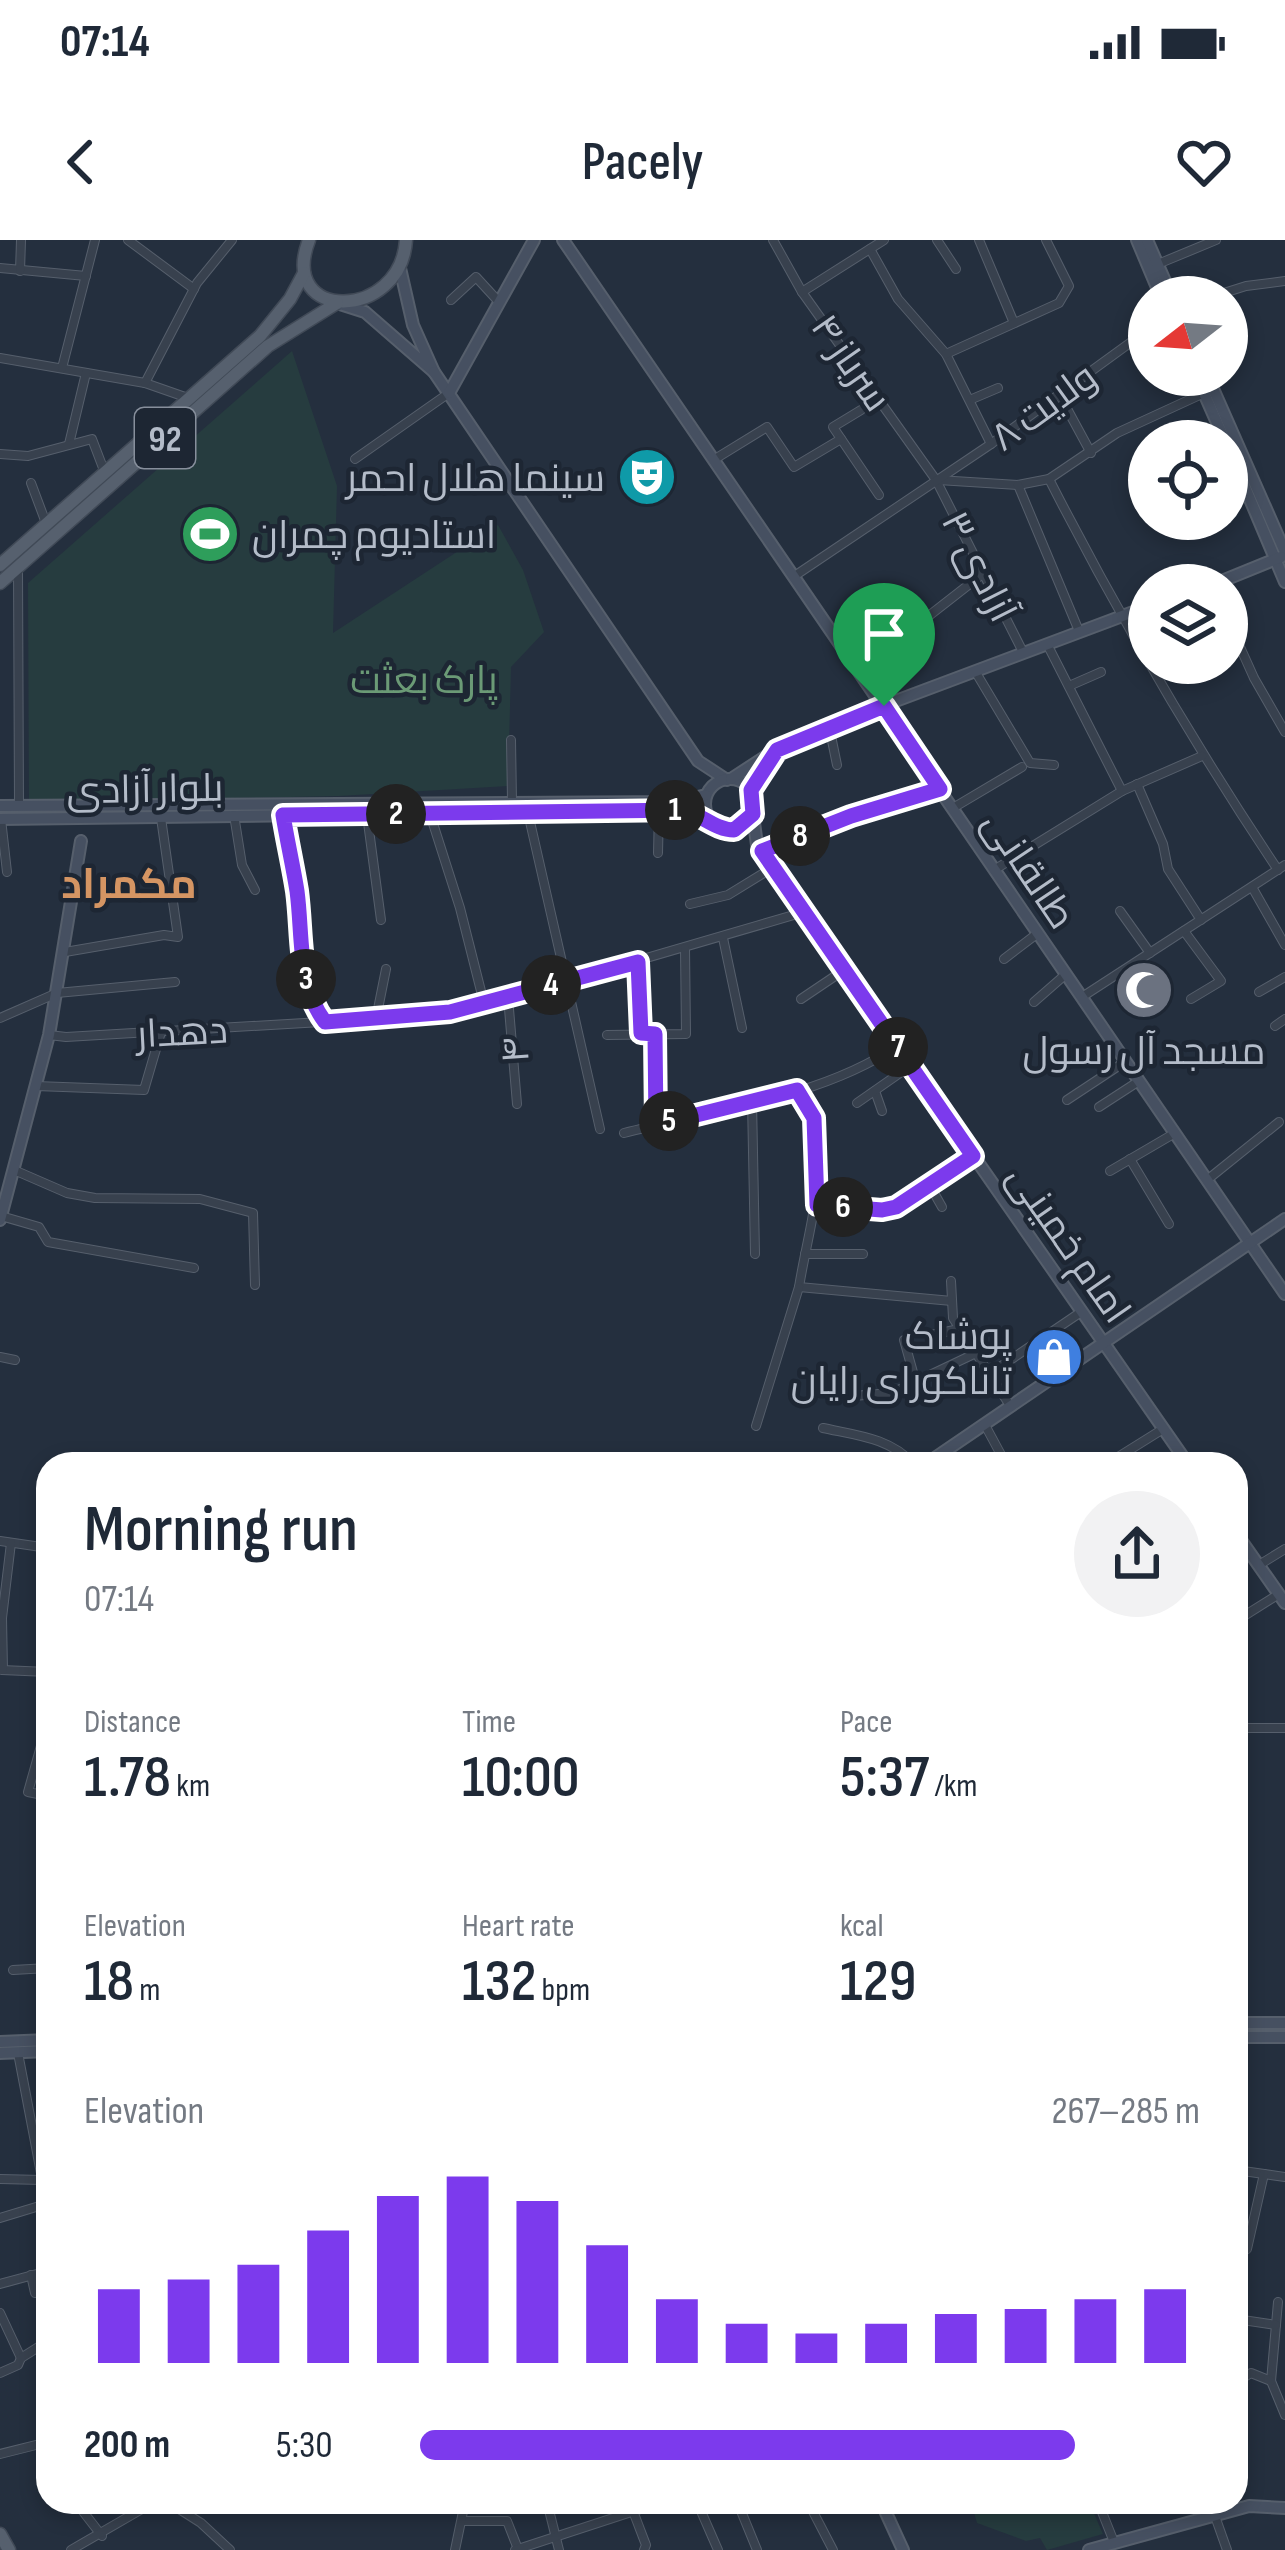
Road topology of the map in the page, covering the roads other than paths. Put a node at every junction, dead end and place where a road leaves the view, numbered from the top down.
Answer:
1 (22, 240) edge
2 (95, 240) edge
3 (128, 240) edge
4 (232, 240) edge
5 (293, 240) edge
6 (309, 240) edge
7 (407, 240) edge
8 (534, 240) edge
9 (563, 240) edge
10 (773, 240) edge
11 (884, 240) edge
12 (937, 240) edge
13 (979, 240) edge
14 (1046, 240) edge
15 (1137, 240) edge
16 (1147, 240) edge
17 (1216, 240) edge
18 (870, 249) junction
19 (1158, 264) junction
20 (303, 267) junction
21 (0, 268) edge
22 (400, 268) junction
23 (956, 268) dead end
24 (20, 271) junction
25 (86, 276) junction
26 (1152, 276) edge
27 (1163, 276) edge
28 (1285, 281) edge
29 (1248, 286) edge
30 (194, 289) junction
31 (802, 292) junction
32 (451, 299) dead end
33 (499, 302) junction
34 (337, 303) junction
35 (1014, 323) junction
36 (1128, 344) edge
37 (946, 354) junction
38 (0, 358) edge
39 (465, 364) junction
40 (62, 368) junction
41 (434, 372) junction
42 (86, 373) junction
43 (145, 383) junction
44 (998, 388) dead end
45 (449, 393) junction
46 (1060, 394) junction
47 (1198, 396) edge
48 (1216, 396) edge
49 (188, 398) junction
50 (972, 399) junction
51 (861, 410) dead end
52 (841, 440) junction
53 (68, 444) junction
54 (992, 444) junction
55 (1091, 453) junction
56 (0, 454) edge
57 (355, 459) dead end
58 (715, 459) junction
59 (105, 473) junction
60 (1049, 479) junction
61 (936, 480) junction
62 (31, 483) dead end
63 (1018, 485) junction
64 (1248, 487) edge
65 (879, 495) dead end
66 (47, 524) junction
67 (1282, 556) edge
68 (0, 566) edge
69 (18, 568) junction
70 (1248, 570) edge
71 (985, 572) junction
72 (796, 575) junction
73 (1285, 582) edge
74 (0, 583) edge
75 (1128, 613) edge
76 (1119, 616) junction
77 (1079, 631) junction
78 (1046, 643) junction
79 (1023, 652) junction
80 (880, 654) dead end
81 (1248, 665) edge
82 (974, 670) junction
83 (1101, 672) dead end
84 (1069, 686) junction
85 (884, 706) junction
86 (829, 726) junction
87 (1285, 732) edge
88 (511, 740) dead end
89 (777, 750) junction
90 (1202, 756) junction
91 (698, 761) junction
92 (1054, 764) dead end
93 (837, 765) dead end
94 (1022, 767) dead end
95 (729, 779) junction
96 (1137, 784) junction
97 (940, 789) junction
98 (751, 790) junction
99 (1122, 791) junction
100 (708, 792) junction
101 (512, 801) junction
102 (0, 806) edge
103 (19, 806) junction
104 (952, 808) junction
105 (659, 810) junction
106 (528, 813) junction
107 (367, 814) junction
108 (430, 814) junction
109 (753, 814) junction
110 (234, 815) junction
111 (283, 815) junction
112 (161, 816) junction
113 (0, 818) edge
114 (104, 818) junction
115 (52, 820) junction
116 (722, 828) junction
117 (81, 841) junction
118 (760, 848) junction
119 (658, 853) dead end
120 (774, 867) junction
121 (1282, 867) edge
122 (994, 870) junction
123 (7, 872) dead end
124 (1252, 886) junction
125 (255, 890) dead end
126 (690, 904) dead end
127 (1120, 911) dead end
128 (804, 912) junction
129 (381, 920) dead end
130 (1201, 920) junction
131 (1184, 931) junction
132 (1038, 933) junction
133 (723, 938) junction
134 (1285, 945) edge
135 (685, 948) junction
136 (65, 952) junction
137 (1150, 953) junction
138 (1004, 959) dead end
139 (638, 962) junction
140 (386, 969) dead end
141 (844, 970) junction
142 (1066, 974) junction
143 (1285, 976) edge
144 (175, 982) dead end
145 (564, 982) junction
146 (1259, 992) dead end
147 (57, 993) junction
148 (508, 997) junction
149 (1082, 997) junction
150 (801, 999) dead end
151 (1191, 999) dead end
152 (1034, 1002) dead end
153 (484, 1003) junction
154 (0, 1018) edge
155 (376, 1019) junction
156 (1285, 1019) edge
157 (325, 1022) junction
158 (1275, 1026) dead end
159 (742, 1028) dead end
160 (161, 1032) junction
161 (641, 1033) junction
162 (655, 1034) junction
163 (49, 1035) junction
164 (607, 1035) dead end
165 (897, 1046) junction
166 (1126, 1061) junction
167 (910, 1066) junction
168 (1139, 1081) junction
169 (36, 1086) junction
170 (797, 1090) junction
171 (874, 1091) junction
172 (1067, 1100) dead end
173 (752, 1101) junction
174 (857, 1103) dead end
175 (517, 1104) dead end
176 (1099, 1107) dead end
177 (882, 1111) dead end
178 (1279, 1123) dead end
179 (656, 1125) junction
180 (600, 1129) dead end
181 (625, 1133) dead end
182 (1175, 1133) junction
183 (973, 1156) junction
184 (1130, 1160) junction
185 (14, 1169) junction
186 (1111, 1171) dead end
187 (1207, 1180) junction
188 (929, 1184) junction
189 (817, 1205) junction
190 (942, 1207) dead end
191 (0, 1218) edge
192 (1285, 1219) edge
193 (1168, 1224) dead end
194 (1250, 1244) junction
195 (755, 1254) dead end
196 (804, 1254) junction
197 (863, 1254) dead end
198 (194, 1268) dead end
199 (951, 1281) dead end
200 (255, 1285) dead end
201 (799, 1287) junction
202 (1285, 1294) edge
203 (952, 1301) junction
204 (1081, 1312) junction
205 (959, 1329) junction
206 (932, 1336) dead end
207 (904, 1340) dead end
208 (1104, 1345) junction
209 (974, 1354) junction
210 (0, 1357) edge
211 (15, 1360) dead end
212 (988, 1375) junction
213 (916, 1382) junction
214 (854, 1396) dead end
215 (1011, 1407) junction
216 (985, 1424) junction
217 (756, 1426) dead end
218 (823, 1428) dead end
219 (1163, 1429) junction
220 (902, 1452) edge
221 (944, 1452) edge
222 (1000, 1452) edge
223 (1126, 1452) edge
224 (1179, 1452) edge
225 (0, 1541) edge
226 (11, 1543) junction
227 (36, 1546) edge
228 (1285, 1549) edge
229 (1248, 1550) edge
230 (1259, 1565) junction
231 (1282, 1598) edge
232 (1248, 1615) edge
233 (2, 1670) edge
234 (36, 1671) edge
235 (1248, 1728) edge
236 (1285, 1728) edge
237 (36, 1764) edge
238 (36, 1794) edge
239 (36, 1968) edge
240 (13, 1970) dead end
241 (1248, 2023) edge
242 (1285, 2023) edge
243 (1248, 2037) edge
244 (1285, 2037) edge
245 (36, 2040) edge
246 (0, 2042) edge
247 (36, 2051) edge
248 (18, 2052) junction
249 (0, 2053) edge
250 (36, 2139) edge
251 (1248, 2172) edge
252 (1264, 2174) junction
253 (1285, 2177) edge
254 (0, 2179) edge
255 (36, 2180) edge
256 (36, 2205) edge
257 (0, 2218) edge
258 (1248, 2244) edge
259 (36, 2274) edge
260 (31, 2275) junction
261 (0, 2284) edge
262 (35, 2293) dead end
263 (1278, 2302) dead end
264 (0, 2312) edge
265 (1248, 2321) edge
266 (1276, 2325) junction
267 (36, 2349) edge
268 (21, 2358) junction
269 (0, 2373) edge
270 (1248, 2375) edge
271 (1271, 2380) junction
272 (1285, 2415) edge
273 (36, 2445) edge
274 (0, 2455) edge
275 (1248, 2506) edge
276 (1285, 2508) edge
277 (85, 2514) edge
278 (136, 2514) edge
279 (186, 2514) edge
280 (463, 2514) edge
281 (550, 2514) edge
282 (625, 2514) edge
283 (635, 2514) edge
284 (702, 2514) edge
285 (742, 2514) edge
286 (814, 2514) edge
287 (886, 2514) edge
288 (1103, 2514) edge
289 (1196, 2514) edge
290 (1215, 2514) edge
291 (462, 2521) junction
292 (0, 2534) edge
293 (102, 2536) junction
294 (555, 2537) junction
295 (1114, 2542) junction
296 (517, 2549) edge
297 (8, 2550) edge
298 (71, 2550) edge
299 (230, 2550) edge
300 (455, 2550) edge
301 (559, 2550) edge
302 (644, 2550) edge
303 (718, 2550) edge
304 (757, 2550) edge
305 (833, 2550) edge
306 (903, 2550) edge
307 (1089, 2550) edge
308 (1227, 2550) edge

1 - 24 street
2 - 25 street
3 - 30 street
4 - 30 street
5 - 20 main road
6 - 20 main road, 92
7 - 22 main road
8 - 33 main road
9 - 58 main road, طالقانی
10 - 31 street, سرباز ۴
11 - 18 street
12 - 23 street
13 - 35 street
14 - 35 street
15 - 26 main road
16 - 19 main road
17 - 19 street
18 - 31 street
18 - 37 street
19 - 27 main road
20 - 34 main road
20 - 49 main road, 92
21 - 24 street
22 - 34 main road, 92
22 - 41 main road
24 - 25 street
25 - 40 street
28 - 29 street
30 - 43 street
31 - 61 street, سرباز ۴
32 - 33 street
33 - 39 main road
34 - 41 main road
34 - 69 main road, 92
35 - 37 street
36 - 46 street, ولایت ۸
37 - 50 street
38 - 40 street
39 - 41 main road
39 - 45 main road
40 - 42 street
41 - 45 main road
42 - 43 street
42 - 53 street
43 - 49 street
44 - 50 street
45 - 57 street
45 - 91 main road
46 - 54 street, ولایت ۸
46 - 55 street
47 - 55 street
48 - 67 main road
49 - 59 main road, 92
50 - 54 street
51 - 52 street
52 - 58 street
52 - 65 street
53 - 56 street
53 - 59 street
54 - 61 street, ولایت ۸
55 - 60 street
58 - 72 main road, طالقانی
59 - 66 main road, 92
60 - 63 street
60 - 76 street
61 - 63 street
61 - 71 street, آزادی ۳
61 - 72 street, ولایت ۸
62 - 66 street
63 - 77 street
64 - 67 main road
66 - 68 main road, 92
67 - 70 main road
67 - 73 main road
69 - 74 main road, 92
69 - 103 street
71 - 79 street, آزادی ۳
71 - 80 street
72 - 85 main road, طالقانی
75 - 76 main road
76 - 77 main road
76 - 90 street
77 - 78 main road
78 - 79 main road
78 - 84 street
79 - 82 main road
81 - 87 street
82 - 85 main road
82 - 92 street
83 - 84 street
84 - 99 street
85 - 86 main road
85 - 97 main road, طالقانی
86 - 89 main road
86 - 93 street
88 - 101 street
89 - 95 main road
89 - 98 main road
90 - 96 street
90 - 121 street
91 - 95 main road
91 - 100 main road
94 - 104 street
95 - 98 main road
95 - 100 main road
96 - 99 street
96 - 130 street
97 - 104 main road, طالقانی
97 - 118 street
98 - 109 main road
99 - 122 street
100 - 101 main road, بلوار آزادی
100 - 116 main road
101 - 103 main road, بلوار آزادی
102 - 103 main road, بلوار آزادی
104 - 122 main road, طالقانی
105 - 106 main road, بلوار آزادی
105 - 116 main road, بلوار آزادی
105 - 119 street
106 - 108 main road, بلوار آزادی
106 - 145 street
107 - 108 main road, بلوار آزادی
107 - 111 main road, بلوار آزادی
107 - 129 street
108 - 153 street
109 - 116 main road
109 - 118 main road, امام خمینی
110 - 111 main road, بلوار آزادی
110 - 112 main road, بلوار آزادی
110 - 125 street
111 - 157 street
112 - 114 main road, بلوار آزادی
112 - 136 street
113 - 115 main road, بلوار آزادی
113 - 123 street
114 - 115 main road, بلوار آزادی
114 - 117 main road
115 - 117 main road
116 - 118 main road, بلوار آزادی
117 - 136 main road
118 - 120 main road, امام خمینی
120 - 126 street
120 - 128 main road, امام خمینی
121 - 124 street
122 - 132 main road, طالقانی
124 - 130 street
124 - 134 street
127 - 137 street
128 - 133 street, دهدار
128 - 141 main road, امام خمینی
130 - 131 street
131 - 137 street
131 - 151 street
132 - 138 street
132 - 142 main road, طالقانی
133 - 135 street, دهدار
133 - 159 street
135 - 139 street, دهدار
135 - 162 street
136 - 147 main road
137 - 149 street
139 - 145 street, دهدار
139 - 161 street
140 - 155 street
141 - 150 street
141 - 165 main road, امام خمینی
142 - 149 main road, طالقانی
142 - 152 street
143 - 146 street
144 - 147 street
145 - 148 street, دهدار
145 - 180 street
147 - 154 street
147 - 163 main road
148 - 153 street, دهدار
148 - 175 street, ۴
149 - 166 main road, طالقانی
153 - 155 street, دهدار
155 - 157 street, دهدار
156 - 158 street
157 - 160 street, دهدار
160 - 163 street, دهدار
160 - 169 street
161 - 162 street
161 - 164 street
162 - 179 street
163 - 169 main road
165 - 167 main road, امام خمینی
165 - 170 street
166 - 168 main road, طالقانی
166 - 172 street
167 - 171 street
167 - 183 main road, امام خمینی
168 - 176 street
168 - 182 main road, طالقانی
169 - 185 main road
170 - 173 street
170 - 189 street
171 - 174 street
171 - 177 street
173 - 179 street
173 - 195 street
178 - 187 street
179 - 181 street
182 - 184 street
182 - 187 main road, طالقانی
183 - 188 street
183 - 204 main road, امام خمینی
184 - 186 street
184 - 193 street
185 - 191 main road
185 - 200 street
187 - 194 main road, طالقانی
188 - 189 street
188 - 190 street
189 - 196 street
191 - 198 street
192 - 194 main road
194 - 202 main road, طالقانی
194 - 208 main road
196 - 197 street
196 - 201 street
199 - 203 street
201 - 203 street
201 - 217 street
203 - 205 street
204 - 208 main road, امام خمینی
204 - 212 street
205 - 206 street
205 - 209 street
207 - 213 street
208 - 215 main road
208 - 219 main road, امام خمینی
209 - 212 street
209 - 213 street
210 - 211 street
212 - 215 street
213 - 214 street
215 - 216 main road
216 - 221 main road
216 - 222 street
218 - 220 street
219 - 223 street
219 - 224 main road, امام خمینی
225 - 226 street
226 - 227 street
226 - 233 street
228 - 230 street
229 - 230 main road
230 - 231 main road
231 - 232 street
233 - 234 street
235 - 236 street
237 - 238 street
239 - 240 street
241 - 242 main road
243 - 244 main road
245 - 246 main road
247 - 248 main road
248 - 249 main road
248 - 250 street
251 - 252 street
252 - 253 street
252 - 258 street
254 - 255 street
256 - 257 street
259 - 260 street
260 - 261 street
260 - 262 street
263 - 266 street
264 - 268 street
265 - 266 street
266 - 271 street
267 - 268 street
268 - 269 street
270 - 271 street
271 - 272 street
273 - 274 street
275 - 276 main road
277 - 293 street
278 - 293 street
279 - 299 street
280 - 291 street
281 - 294 street
282 - 294 street
283 - 302 street
284 - 303 street
285 - 304 street
286 - 305 street
287 - 306 main road
288 - 295 street
289 - 295 main road
290 - 308 street
291 - 296 street
291 - 300 street
292 - 297 main road
293 - 298 street
294 - 296 street
294 - 301 street
295 - 307 main road

